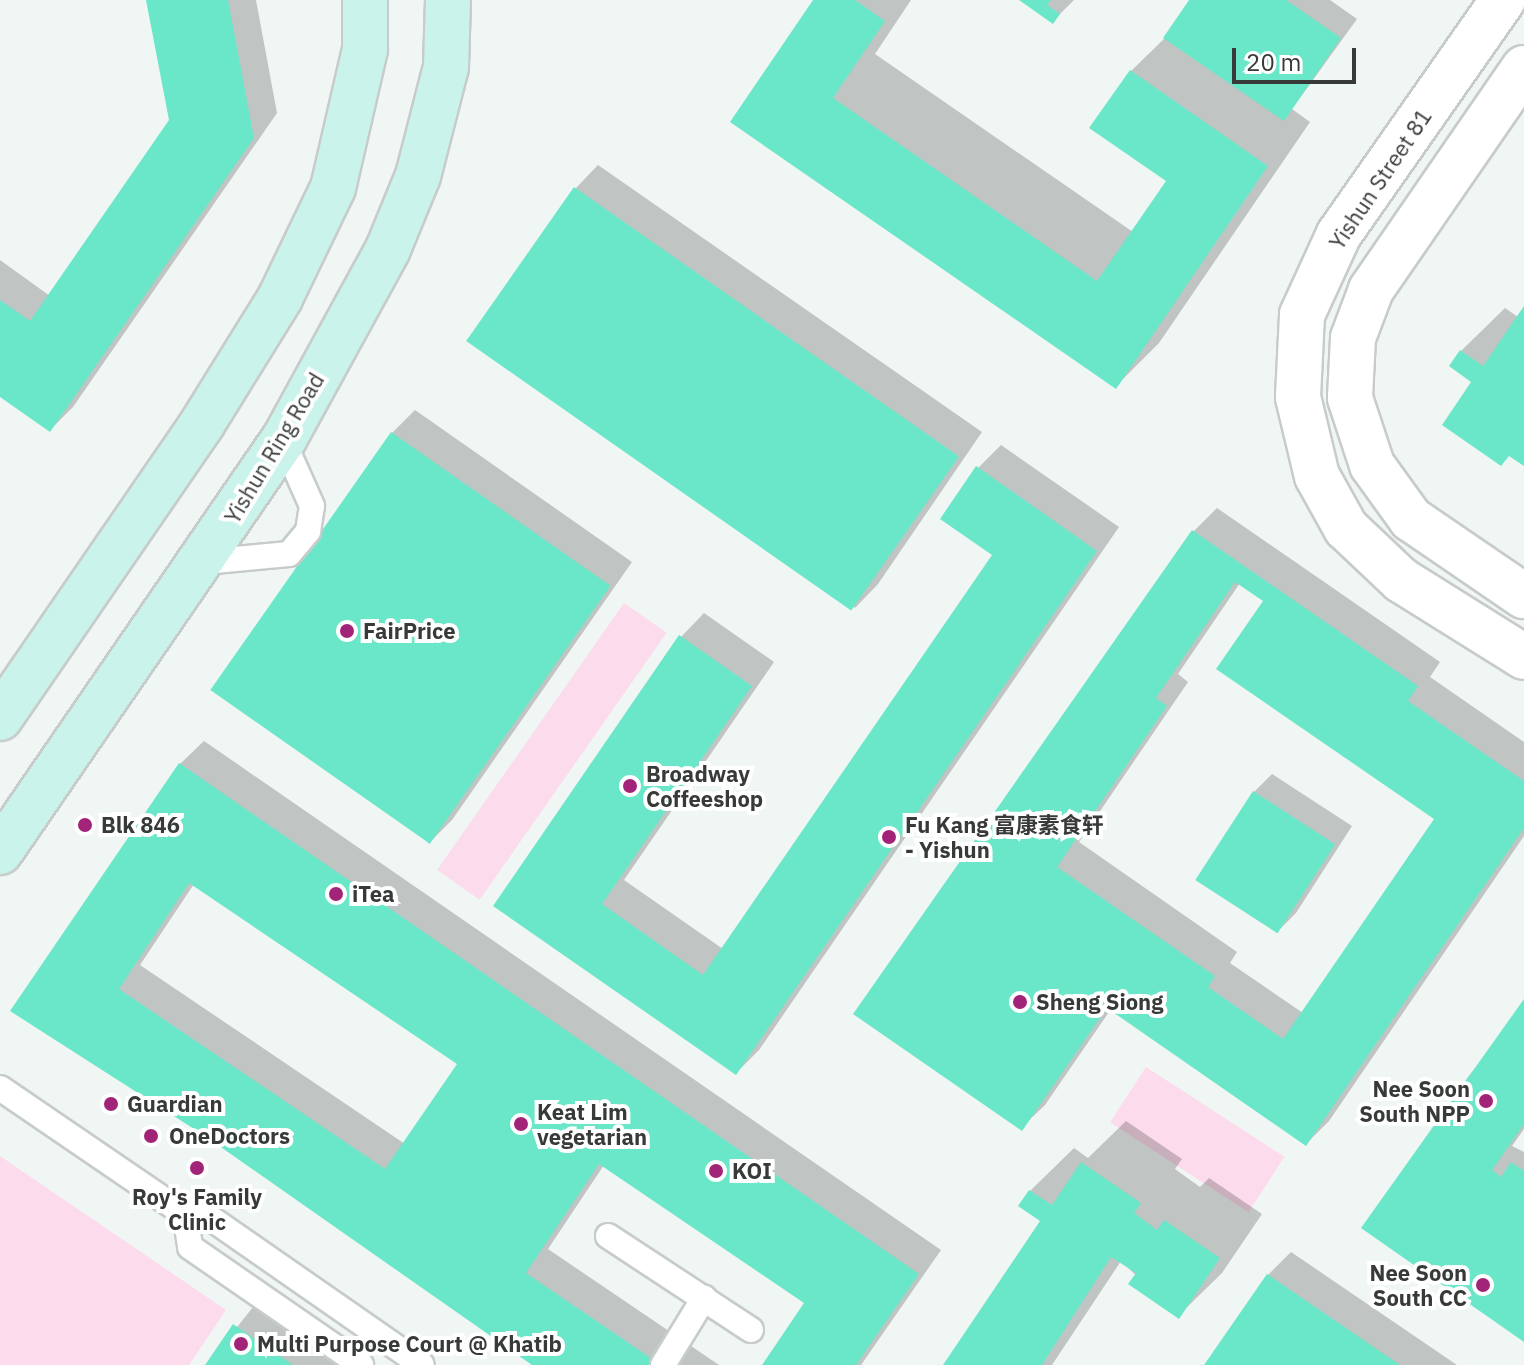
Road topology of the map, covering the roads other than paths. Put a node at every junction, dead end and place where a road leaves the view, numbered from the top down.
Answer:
1 (365, 0) edge
2 (448, 0) edge
3 (1503, 0) edge
4 (1524, 68) edge
5 (283, 441) junction
6 (204, 562) junction
7 (1524, 596) edge
8 (1524, 657) edge
9 (0, 718) edge
10 (0, 852) edge
11 (0, 1088) edge
12 (185, 1214) junction
13 (608, 1236) dead end
14 (704, 1298) junction
15 (751, 1330) dead end
16 (361, 1365) edge
17 (422, 1365) edge
18 (663, 1365) edge

1 - 9 main road
2 - 5 main road, Yishun Ring Road
3 - 8 street, Yishun Street 81
4 - 7 street
5 - 6 main road, Yishun Ring Road
5 - 6 lane
6 - 10 main road, Yishun Ring Road
11 - 12 lane
12 - 16 lane
12 - 17 lane
13 - 14 lane
14 - 15 lane
14 - 18 lane

